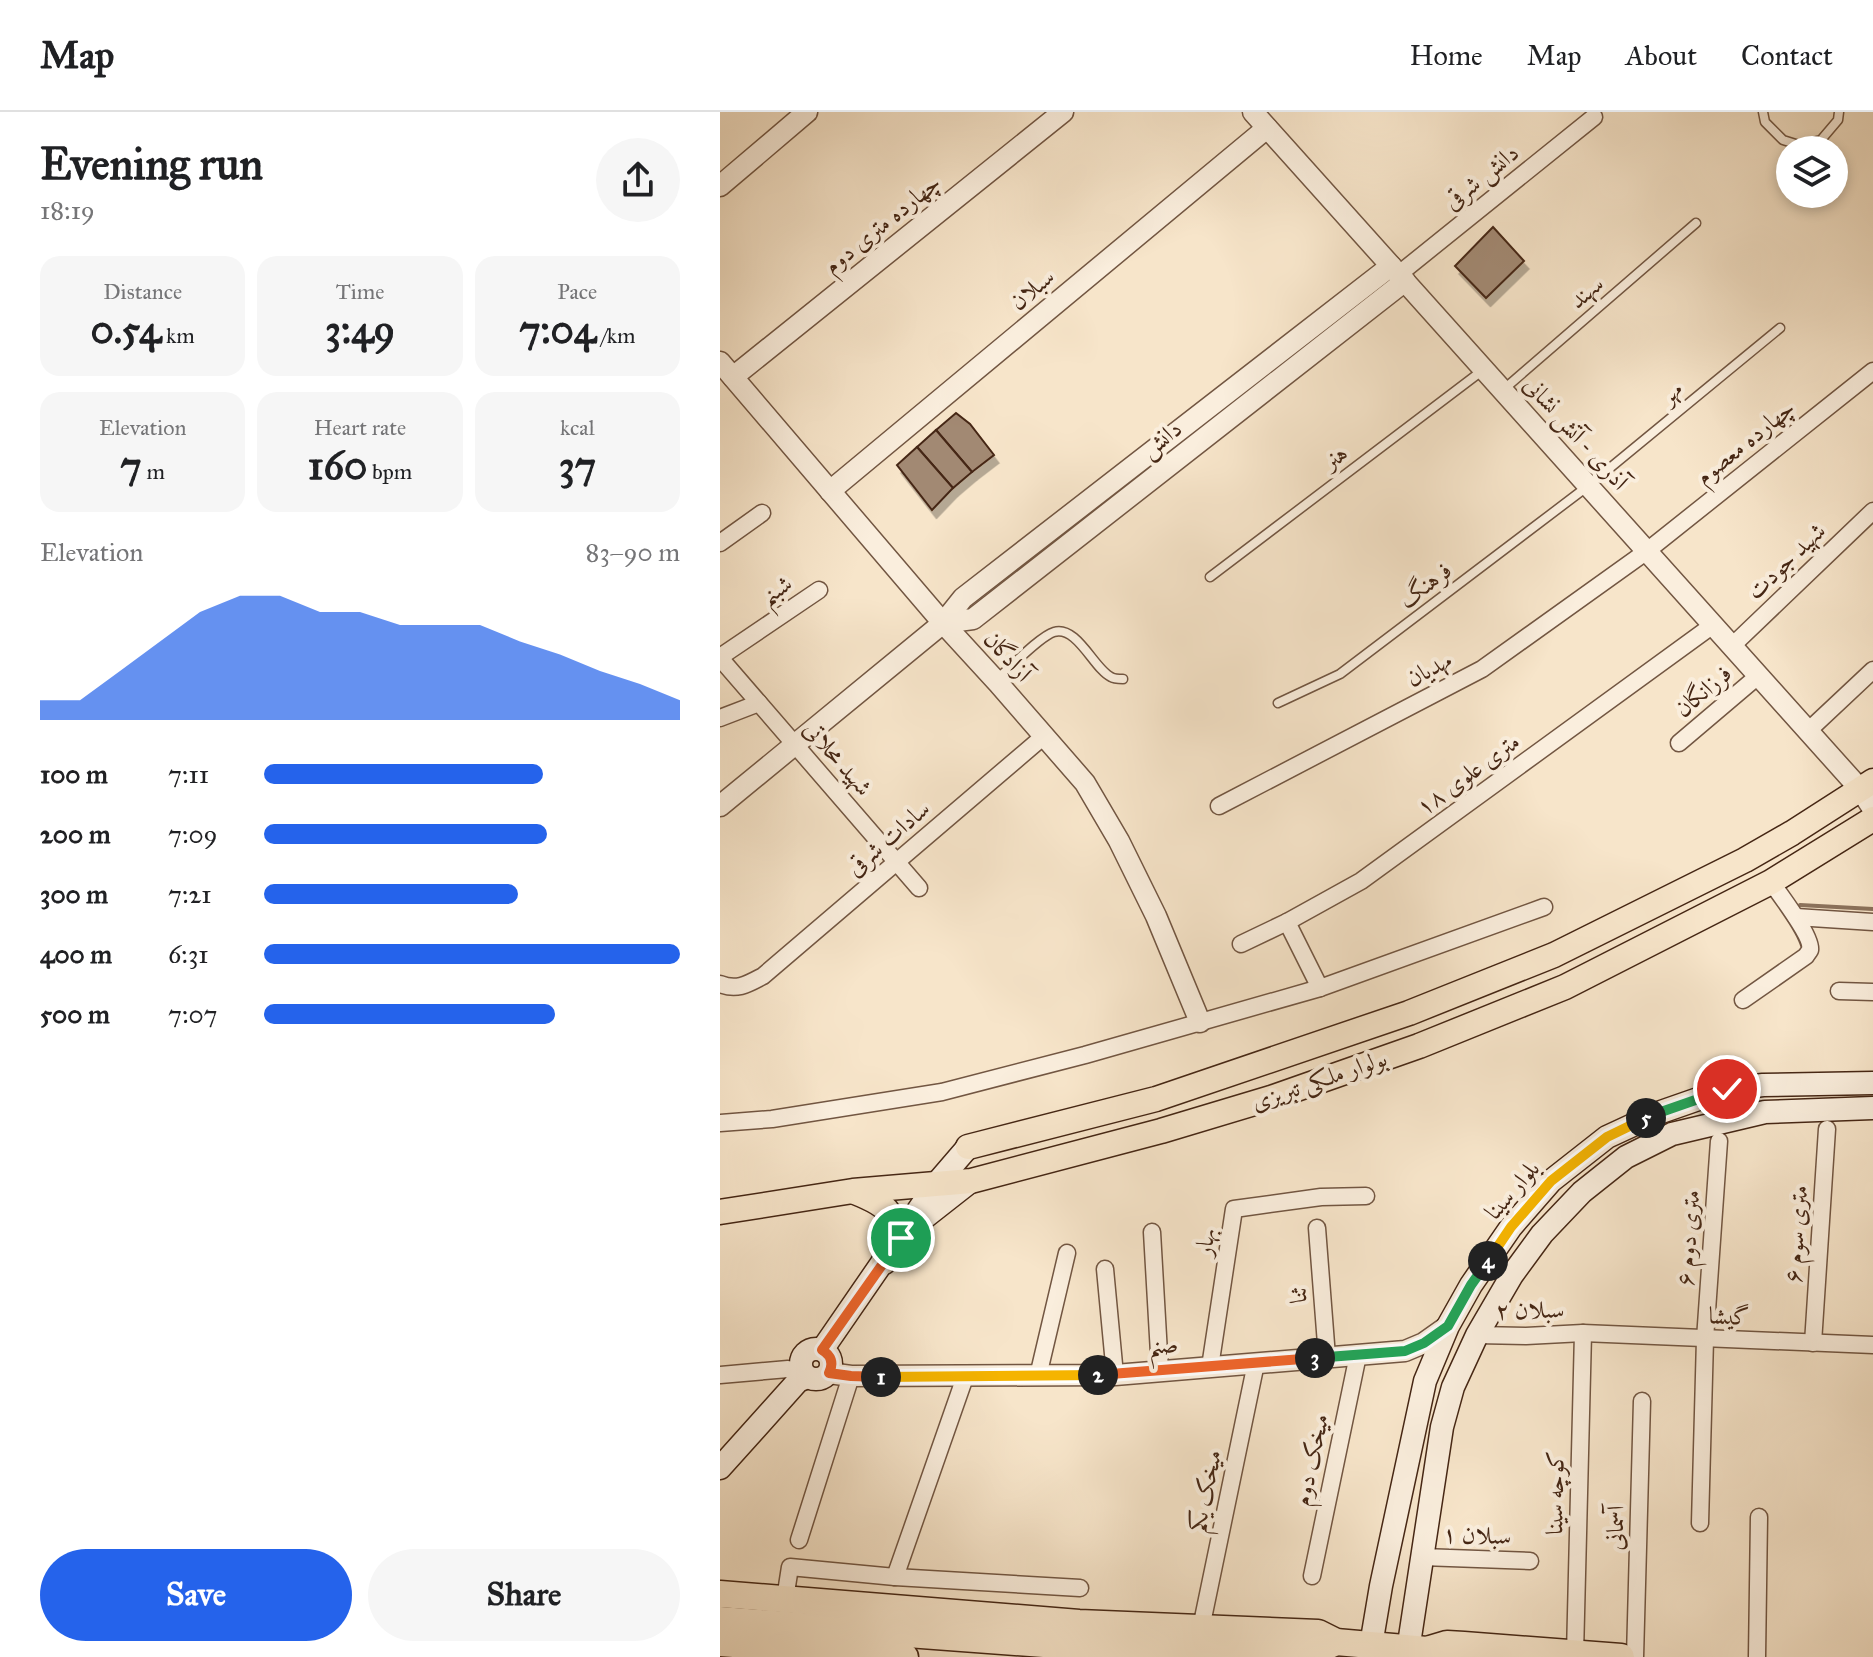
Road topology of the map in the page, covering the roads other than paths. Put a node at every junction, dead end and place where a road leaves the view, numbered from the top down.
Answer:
1 (807, 112) edge
2 (1063, 112) edge
3 (1253, 112) edge
4 (1763, 112) edge
5 (1839, 112) edge
6 (1594, 117) dead end
7 (1267, 128) junction
8 (720, 186) edge
9 (1696, 223) dead end
10 (1398, 274) junction
11 (1780, 328) dead end
12 (1484, 369) junction
13 (726, 370) edge
14 (1873, 371) edge
15 (1503, 391) junction
16 (1588, 486) junction
17 (830, 491) junction
18 (1873, 511) edge
19 (762, 513) dead end
20 (720, 543) edge
21 (1647, 551) junction
22 (1210, 577) dead end
23 (819, 590) dead end
24 (943, 623) junction
25 (1713, 625) junction
26 (1732, 646) junction
27 (720, 658) edge
28 (1873, 670) edge
29 (1758, 676) junction
30 (1123, 679) dead end
31 (996, 681) junction
32 (759, 703) junction
33 (1278, 703) dead end
34 (720, 718) edge
35 (1808, 731) junction
36 (1044, 736) junction
37 (1679, 743) dead end
38 (794, 745) junction
39 (1869, 793) edge
40 (720, 806) edge
41 (1219, 806) dead end
42 (1873, 819) edge
43 (897, 862) junction
44 (1771, 882) junction
45 (919, 888) dead end
46 (1544, 907) dead end
47 (1796, 917) junction
48 (1287, 922) junction
49 (1873, 922) edge
50 (1241, 944) dead end
51 (720, 984) edge
52 (1320, 988) junction
53 (1839, 991) dead end
54 (1873, 992) edge
55 (1743, 1000) dead end
56 (1200, 1022) junction
57 (1873, 1083) edge
58 (1763, 1085) junction
59 (1873, 1108) edge
60 (1765, 1112) junction
61 (720, 1123) edge
62 (1827, 1129) dead end
63 (1719, 1141) dead end
64 (968, 1147) joint
65 (971, 1181) junction
66 (937, 1183) junction
67 (853, 1191) junction
68 (1366, 1196) dead end
69 (720, 1212) edge
70 (1317, 1228) dead end
71 (1152, 1232) dead end
72 (901, 1238) junction
73 (1067, 1253) dead end
74 (884, 1262) junction
75 (1105, 1269) dead end
76 (1448, 1326) junction
77 (1583, 1333) junction
78 (1477, 1335) junction
79 (1705, 1339) junction
80 (1813, 1343) junction
81 (1873, 1345) edge
82 (822, 1350) junction
83 (1405, 1351) junction
84 (1358, 1355) junction
85 (1327, 1357) junction
86 (1256, 1363) junction
87 (1210, 1367) junction
88 (799, 1369) junction
89 (1160, 1371) junction
90 (720, 1375) edge
91 (840, 1375) junction
92 (1115, 1375) junction
93 (1038, 1376) junction
94 (965, 1377) junction
95 (1424, 1387) junction
96 (1642, 1401) dead end
97 (720, 1450) edge
98 (720, 1468) edge
99 (1759, 1517) dead end
100 (1700, 1523) dead end
101 (799, 1540) dead end
102 (1422, 1557) junction
103 (1530, 1561) dead end
104 (1312, 1576) dead end
105 (895, 1577) junction
106 (1080, 1588) dead end
107 (720, 1594) edge
108 (785, 1599) junction
109 (720, 1620) edge
110 (1201, 1628) junction
111 (1336, 1642) junction
112 (720, 1643) edge
113 (1370, 1651) edge
114 (1421, 1653) edge
115 (1575, 1654) junction
116 (905, 1657) edge
117 (1621, 1657) edge
118 (1635, 1657) edge
119 (1757, 1657) edge

1 - 8 street
2 - 13 street, چهارده متری دوم
3 - 7 street, آذرى - آتش نشانى
4 - 5 lane
6 - 10 street, دانش شرقی
7 - 10 street, آذرى - آتش نشانى
7 - 17 street, سبلان
9 - 15 lane, سهند
10 - 12 street, آذرى - آتش نشانى
10 - 24 street, دانش
11 - 16 lane, مهر
12 - 15 street, آذرى - آتش نشانى
12 - 22 lane, هنر
13 - 17 street, آزادگان
14 - 21 street, چهارده معصوم
15 - 16 street, آذرى - آتش نشانى
16 - 21 street, آذرى - آتش نشانى
16 - 33 lane, فرهنگ
17 - 24 street, آزادگان
18 - 26 street, شهید جودت
19 - 20 street
21 - 25 street, آذرى - آتش نشانى
21 - 41 street, مهدیان
23 - 27 street, شبنم
24 - 31 street, آزادگان
24 - 38 street, دانش
25 - 26 street, آذرى - آتش نشانى
25 - 48 street, ۱۸ متری علوی
26 - 29 street, آذرى - آتش نشانى
27 - 32 street, شهید محلاتی
28 - 35 street
29 - 35 street, آذرى - آتش نشانى
29 - 37 street, فرزانگان
30 - 31 lane
31 - 36 street, آزادگان
32 - 34 street
32 - 38 street, شهید محلاتی
35 - 39 street, آذرى - آتش نشانى
36 - 43 street, سادات شرقی
36 - 56 street, آزادگان
38 - 40 street, دانش
38 - 43 street, شهید محلاتی
39 - 64 main road, بولوار ملکی تبریزی
42 - 44 main road, بولوار ملکی تبریزی
43 - 45 street, شهید محلاتی
43 - 51 street, سادات شرقی
44 - 47 street
44 - 65 main road, بولوار ملکی تبریزی
46 - 52 street
47 - 49 street
47 - 55 street
48 - 50 street, ۱۸ متری علوی
48 - 52 street
52 - 56 street
53 - 54 street
56 - 61 street
57 - 58 main road, بلوار سینا
58 - 60 main road
58 - 76 main road, بلوار سینا
59 - 60 main road
60 - 78 main road
62 - 80 street, ۶ متری سوم
63 - 79 street, ۶ متری دوم
64 - 66 main road
65 - 66 main road, بولوار ملکی تبریزی
65 - 72 main road
66 - 67 main road, بولوار ملکی تبریزی
66 - 72 main road
67 - 69 main road, بولوار ملکی تبریزی
67 - 74 main road
68 - 87 street, بهار
70 - 85 street, ثنا
71 - 89 street
72 - 74 main road
73 - 93 street
74 - 82 main road
75 - 92 street
76 - 83 street
76 - 95 main road, بلوار سینا
77 - 78 street, سبلان ۲
77 - 79 street, گیشا
77 - 115 street, کوچه سینا
78 - 102 main road
79 - 80 street, گیشا
79 - 100 street, ۶ متری دوم
80 - 81 street, گیشا
82 - 88 main road
82 - 91 main road
83 - 84 street, صنم
83 - 95 street
84 - 85 street, صنم
84 - 104 street, میخک دوم
85 - 86 street, صنم
86 - 87 street, صنم
86 - 110 street, میخک یکم
87 - 89 street, صنم
88 - 90 street
88 - 91 main road
88 - 97 main road
88 - 98 main road
89 - 92 street, صنم
91 - 94 street, صنم
91 - 101 street
92 - 93 street, صنم
93 - 94 street, صنم
94 - 105 street
95 - 113 main road, بلوار سینا
96 - 118 street, آسمانی
99 - 119 street
102 - 103 street, سبلان ۱
102 - 114 main road
105 - 106 street
105 - 108 street
107 - 108 highway
108 - 110 highway
109 - 111 highway
110 - 111 highway
111 - 113 highway
112 - 116 highway
113 - 114 highway
114 - 115 highway
115 - 117 highway

